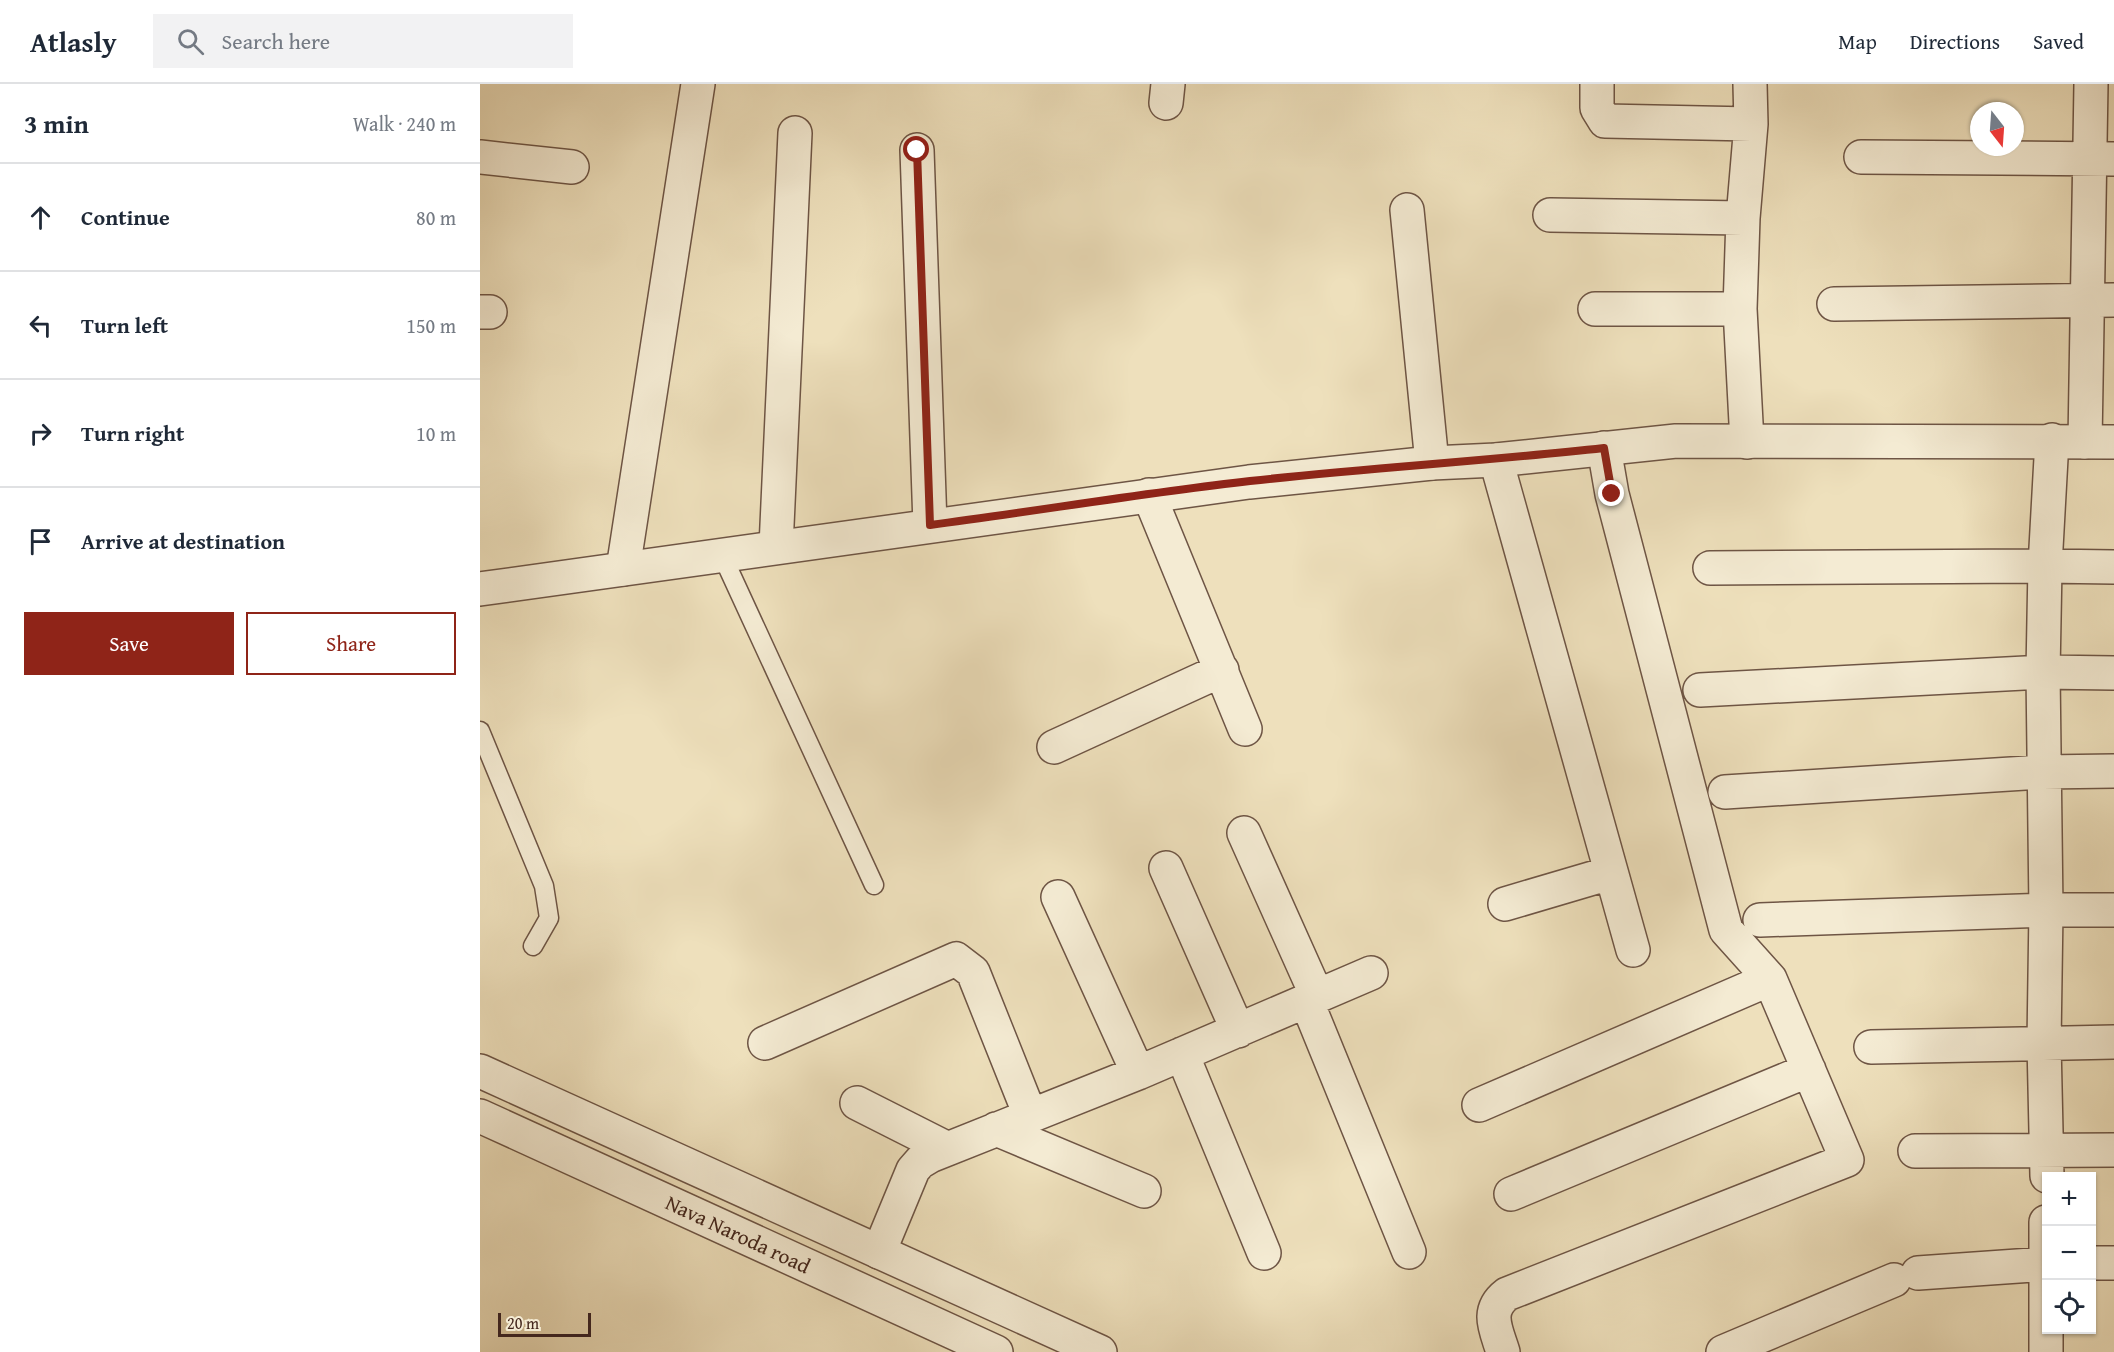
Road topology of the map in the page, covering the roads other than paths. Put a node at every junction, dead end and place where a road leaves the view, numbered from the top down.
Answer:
1 (698, 84) edge
2 (1597, 84) edge
3 (1750, 84) edge
4 (2091, 84) edge
5 (1751, 124) junction
6 (795, 133) dead end
7 (917, 150) dead end
8 (480, 157) edge
9 (1861, 157) dead end
10 (2102, 158) edge
11 (572, 167) dead end
12 (1407, 210) dead end
13 (1550, 215) dead end
14 (1743, 218) junction
15 (2100, 300) edge
16 (1834, 304) dead end
17 (1595, 309) dead end
18 (1740, 309) junction
19 (2052, 440) junction
20 (1747, 442) junction
21 (2100, 442) edge
22 (1604, 448) junction
23 (1496, 460) junction
24 (1432, 463) junction
25 (1149, 495) junction
26 (930, 525) junction
27 (776, 547) junction
28 (722, 555) junction
29 (2045, 566) junction
30 (2114, 567) edge
31 (1710, 568) dead end
32 (623, 569) junction
33 (480, 589) edge
34 (1222, 670) junction
35 (2043, 672) junction
36 (2114, 673) edge
37 (1700, 690) dead end
38 (1245, 729) dead end
39 (480, 731) edge
40 (1054, 747) dead end
41 (2114, 771) edge
42 (2043, 772) junction
43 (1725, 792) dead end
44 (1244, 833) dead end
45 (1166, 868) dead end
46 (1610, 873) junction
47 (874, 885) dead end
48 (1058, 897) dead end
49 (1505, 904) dead end
50 (2046, 910) junction
51 (2114, 910) edge
52 (1760, 920) dead end
53 (533, 946) dead end
54 (1634, 950) dead end
55 (1371, 973) dead end
56 (1770, 979) junction
57 (1312, 999) junction
58 (1238, 1031) junction
59 (2114, 1042) edge
60 (765, 1043) dead end
61 (2044, 1043) junction
62 (1871, 1047) dead end
63 (1182, 1054) junction
64 (1809, 1070) junction
65 (480, 1071) edge
66 (1138, 1073) junction
67 (857, 1103) dead end
68 (1479, 1105) dead end
69 (1030, 1115) junction
70 (480, 1116) edge
71 (996, 1129) junction
72 (946, 1148) junction
73 (2114, 1150) edge
74 (1915, 1151) dead end
75 (2048, 1163) edge
76 (1144, 1191) dead end
77 (1511, 1194) dead end
78 (879, 1252) junction
79 (1409, 1252) dead end
80 (1264, 1253) dead end
81 (2096, 1263) edge
82 (2114, 1263) edge
83 (2042, 1264) edge
84 (2046, 1280) edge
85 (1087, 1350) edge
86 (996, 1352) edge
87 (1503, 1352) edge
88 (1723, 1352) edge
89 (2046, 1352) edge

1 - 32 street
2 - 5 street
3 - 5 street
4 - 10 street
5 - 14 street
6 - 27 street
7 - 26 street
8 - 11 street
9 - 10 street
10 - 15 street
12 - 24 street
13 - 14 street
14 - 18 street
15 - 16 street
15 - 21 street
17 - 18 street
18 - 20 street
19 - 20 street
19 - 21 street
19 - 29 street
20 - 22 street
22 - 23 street
22 - 56 street
23 - 24 street
23 - 46 street
24 - 25 street
25 - 26 street
25 - 34 street
26 - 27 street
27 - 28 street
28 - 32 street
28 - 47 lane
29 - 30 street
29 - 31 street
29 - 35 street
32 - 33 street
34 - 38 street
34 - 40 street
35 - 36 street
35 - 37 street
35 - 42 street
39 - 53 lane
41 - 42 street
42 - 43 street
42 - 50 street
44 - 57 street
45 - 58 street
46 - 49 street
46 - 54 street
48 - 66 street
50 - 51 street
50 - 52 street
50 - 61 street
55 - 57 street
56 - 64 street
56 - 68 street
57 - 58 street
57 - 79 street
58 - 63 street
59 - 61 street
60 - 69 street
61 - 62 street
61 - 75 street
63 - 66 street
63 - 80 street
64 - 77 street
64 - 87 street
65 - 78 street
66 - 69 street
67 - 72 street
69 - 71 street
70 - 86 street, Nava Naroda road
71 - 72 street
71 - 76 street
72 - 78 street
73 - 75 street
74 - 75 street
78 - 85 street
81 - 82 street
83 - 88 street
84 - 89 street

